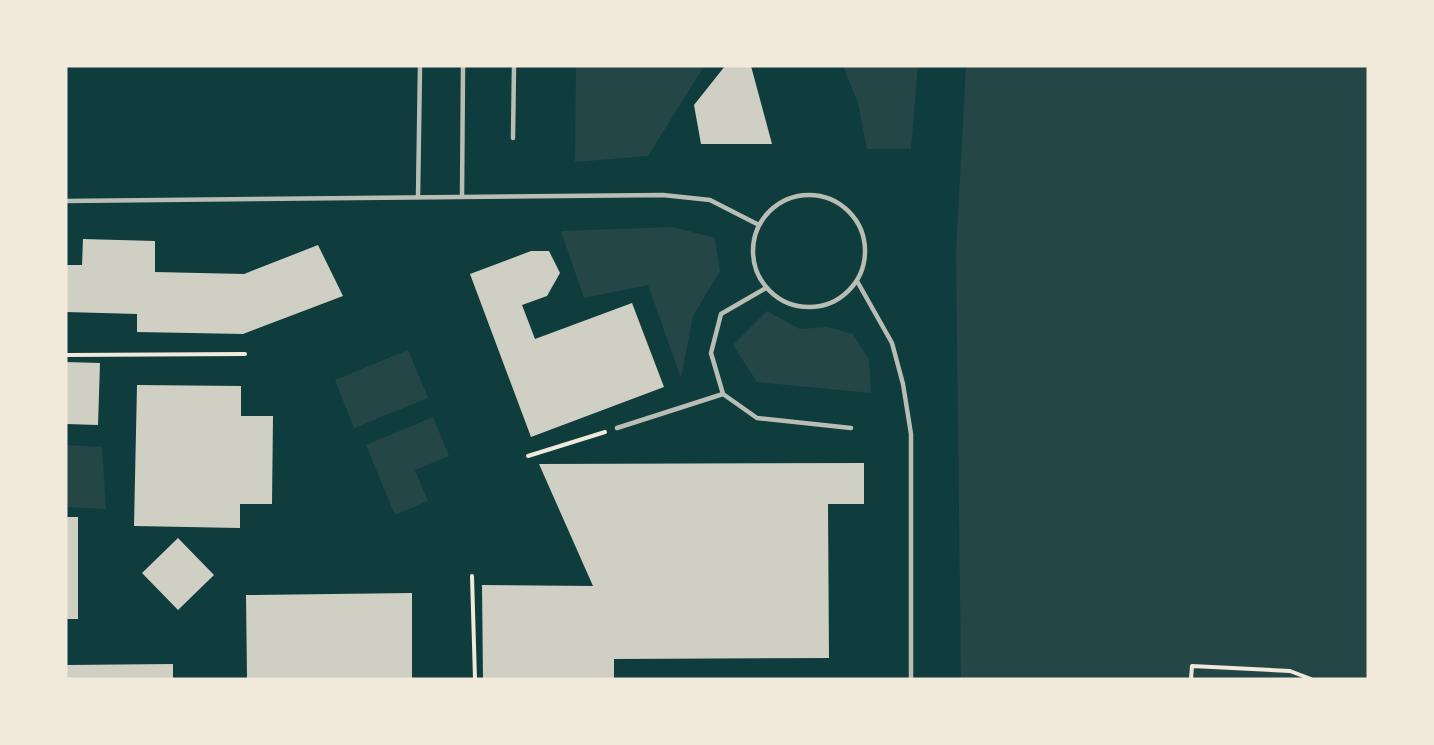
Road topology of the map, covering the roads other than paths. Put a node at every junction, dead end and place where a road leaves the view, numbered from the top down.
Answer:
1 (420, 66) edge
2 (464, 66) edge
3 (514, 66) edge
4 (513, 138) dead end
5 (418, 197) junction
6 (462, 197) junction
7 (66, 201) edge
8 (759, 225) junction
9 (857, 281) junction
10 (766, 288) junction
11 (723, 394) junction
12 (617, 428) road end
13 (851, 428) dead end
14 (911, 679) edge

1 - 5 lane
2 - 6 lane
3 - 4 lane
5 - 6 lane
5 - 7 lane
6 - 8 lane
8 - 9 lane
8 - 10 lane
9 - 10 lane
9 - 14 lane
10 - 11 lane
11 - 12 lane
11 - 13 lane

